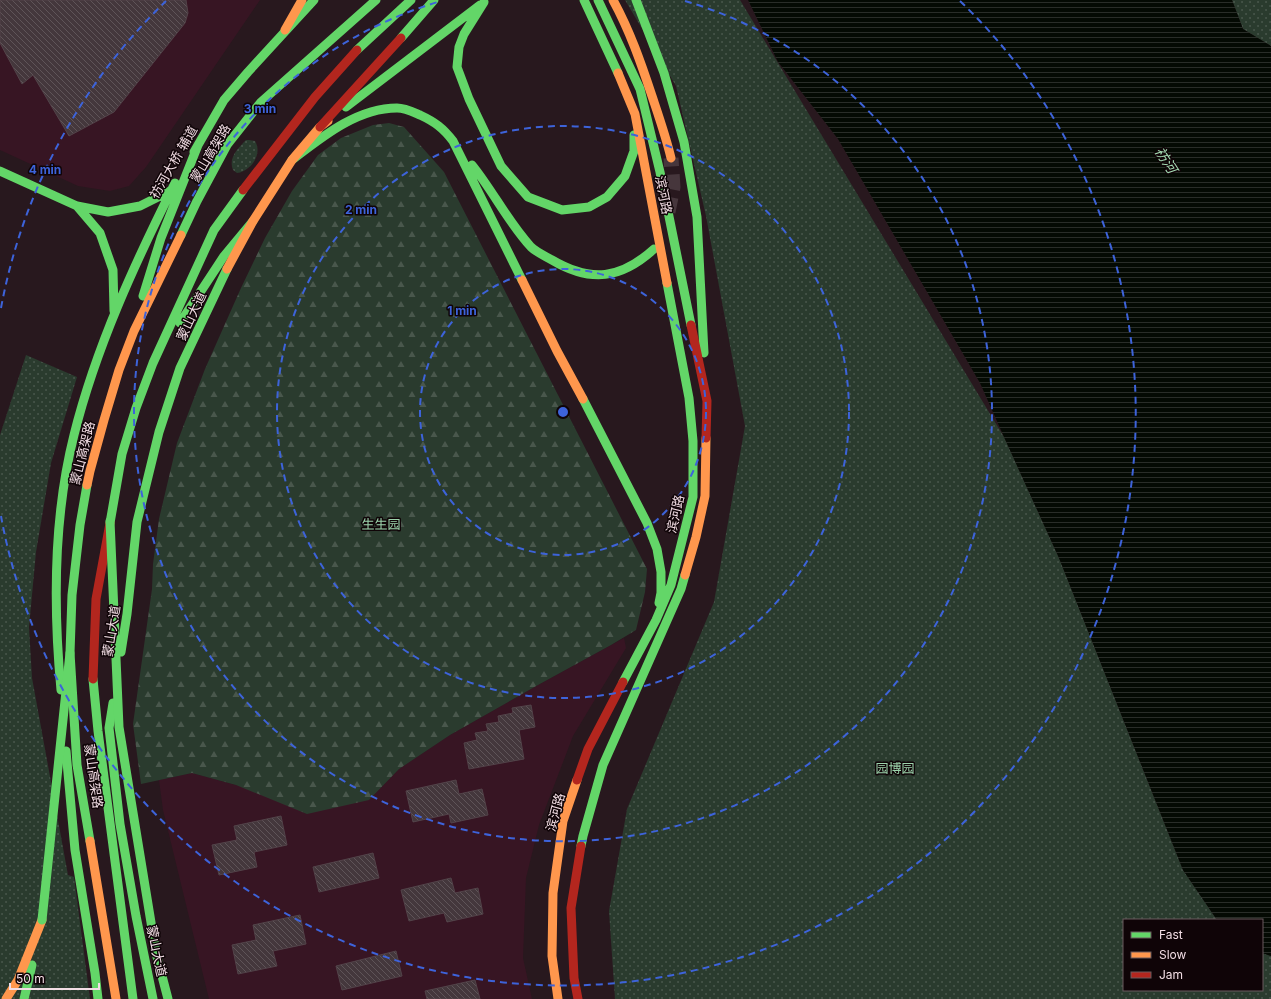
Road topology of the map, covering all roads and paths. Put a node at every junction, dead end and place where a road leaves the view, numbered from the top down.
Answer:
1 (302, 0) edge
2 (314, 0) edge
3 (376, 0) edge
4 (411, 0) edge
5 (434, 0) edge
6 (584, 0) edge
7 (598, 0) edge
8 (613, 0) edge
9 (636, 0) edge
10 (485, 1) edge
11 (285, 30) junction
12 (635, 114) junction
13 (320, 126) junction
14 (453, 141) junction
15 (198, 145) junction
16 (671, 158) tunnel mouth
17 (292, 160) junction
18 (0, 171) edge
19 (170, 191) junction
20 (77, 206) junction
21 (253, 221) junction
22 (654, 248) dead end
23 (114, 317) junction
24 (134, 331) junction
25 (159, 352) junction
26 (707, 402) junction
27 (110, 521) junction
28 (656, 620) junction
29 (70, 653) junction
30 (42, 920) junction
31 (6, 999) edge
32 (24, 999) edge
33 (98, 999) edge
34 (116, 999) edge
35 (134, 999) edge
36 (153, 999) edge
37 (168, 999) edge
38 (558, 999) edge
39 (578, 999) edge

1 - 11 main road
2 - 11 main road, 祊河大桥 辅道
3 - 24 main road, 蒙山高架路
4 - 25 main road, 蒙山高架路
5 - 13 main road
6 - 12 main road, 滨河路
7 - 26 main road, 滨河路
8 - 16 main road
9 - 26 main road
10 - 12 main road
10 - 13 main road
11 - 15 main road, 祊河大桥 辅道
12 - 28 main road, 滨河路
13 - 17 main road
14 - 17 main road
14 - 22 main road
14 - 28 main road
15 - 19 main road, 祊河大桥 辅道
15 - 24 main road
17 - 21 main road
18 - 20 main road
19 - 20 main road
19 - 23 main road, 祊河大桥 辅道
20 - 23 main road
21 - 25 main road
21 - 36 main road, 蒙山大道
23 - 33 main road, 祊河大桥 辅道
24 - 29 main road, 蒙山高架路
25 - 27 main road, 蒙山高架路
26 - 39 main road, 滨河路
27 - 35 main road, 蒙山高架路, bridge
27 - 37 main road, bridge
28 - 38 main road, 滨河路
29 - 30 main road, bridge
29 - 34 main road, 蒙山高架路, bridge
30 - 31 main road
30 - 32 main road

